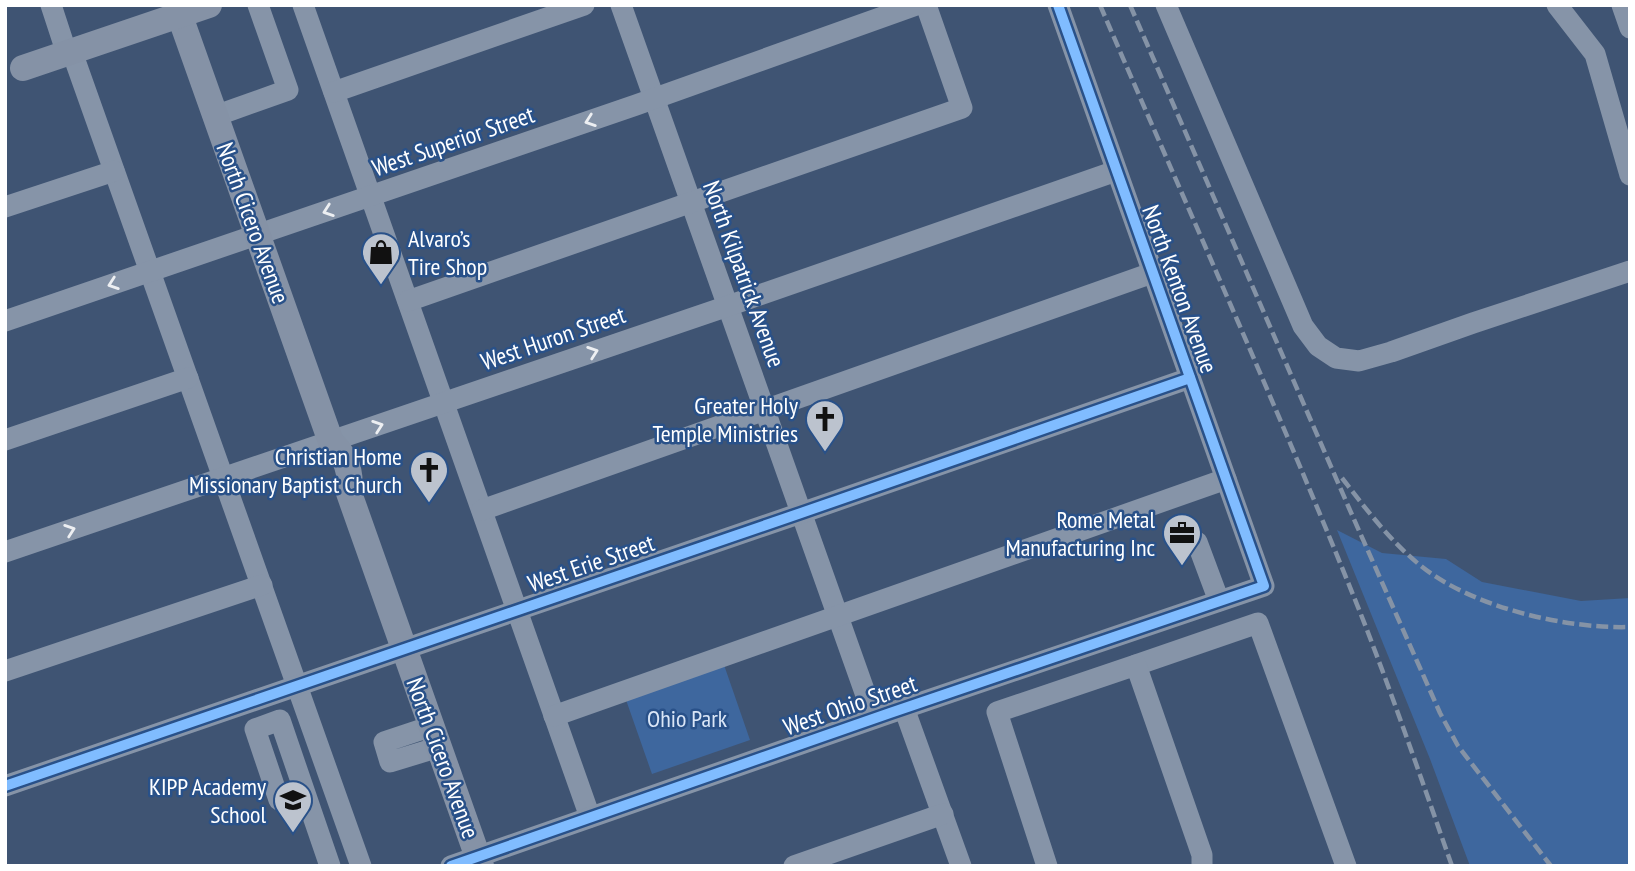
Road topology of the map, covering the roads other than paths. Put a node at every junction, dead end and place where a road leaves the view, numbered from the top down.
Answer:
1 (51, 5) edge
2 (209, 5) edge
3 (258, 5) edge
4 (303, 5) edge
5 (584, 5) edge
6 (621, 5) edge
7 (916, 5) edge
8 (926, 5) edge
9 (1058, 5) edge
10 (1166, 5) edge
11 (1557, 5) edge
12 (1622, 5) edge
13 (178, 10) edge
14 (1630, 28) edge
15 (70, 53) junction
16 (11, 71) edge
17 (334, 92) junction
18 (654, 99) junction
19 (215, 116) junction
20 (114, 171) junction
21 (1116, 171) junction
22 (1630, 175) edge
23 (371, 197) junction
24 (691, 202) junction
25 (5, 207) edge
26 (258, 236) junction
27 (1630, 271) edge
28 (150, 272) junction
29 (1152, 273) junction
30 (408, 301) junction
31 (728, 306) junction
32 (5, 321) edge
33 (188, 378) junction
34 (1190, 378) junction
35 (444, 403) junction
36 (765, 410) junction
37 (5, 440) edge
38 (331, 442) junction
39 (224, 478) junction
40 (1226, 479) junction
41 (482, 510) junction
42 (802, 513) junction
43 (1197, 542) dead end
44 (5, 552) edge
45 (262, 585) junction
46 (1264, 586) joint
47 (1219, 601) junction
48 (517, 611) junction
49 (838, 616) junction
50 (404, 649) junction
51 (1136, 665) junction
52 (5, 671) edge
53 (297, 686) junction
54 (904, 708) junction
55 (554, 716) junction
56 (874, 719) junction
57 (5, 786) edge
58 (304, 791) dead end
59 (943, 814) junction
60 (590, 817) junction
61 (480, 861) edge
62 (330, 866) edge
63 (361, 866) edge
64 (451, 866) edge
65 (794, 866) edge
66 (961, 866) edge
67 (1047, 866) edge
68 (1202, 866) edge
69 (1346, 866) edge

1 - 15 street
2 - 13 main road
3 - 19 street
4 - 17 street
5 - 17 street
6 - 18 street, North Kilpatrick Avenue
7 - 18 street, West Superior Street
8 - 24 street
9 - 21 street, North Kenton Avenue
10 - 27 street
11 - 22 street
12 - 14 street
13 - 15 main road
13 - 19 main road, North Cicero Avenue
15 - 16 main road
15 - 20 street
17 - 23 street
18 -> 23 street, West Superior Street
18 - 24 street, North Kilpatrick Avenue
19 - 26 main road, North Cicero Avenue
20 - 25 street
20 - 28 street
21 - 29 street, North Kenton Avenue
21 - 31 street, West Huron Street
23 -> 26 street, West Superior Street
23 - 30 street
24 - 30 street
24 - 31 street, North Kilpatrick Avenue
26 - 28 street, West Superior Street
26 - 38 main road, North Cicero Avenue
28 -> 32 street, West Superior Street
28 - 33 street
29 - 34 street, North Kenton Avenue
29 - 36 street
30 - 35 street
35 -> 31 street, West Huron Street
31 - 36 street, North Kilpatrick Avenue
33 - 37 street
33 - 39 street
34 - 40 street, North Kenton Avenue
34 - 42 street, West Erie Street
38 -> 35 street, West Huron Street
35 - 41 street
36 - 41 street
36 - 42 street, North Kilpatrick Avenue
38 - 39 street, West Huron Street
38 - 50 main road, North Cicero Avenue
44 -> 39 street, West Huron Street
39 - 45 street
40 - 46 street, North Kenton Avenue
40 - 49 street
41 - 48 street
42 - 48 street, West Erie Street
42 - 49 street, North Kilpatrick Avenue
43 - 47 street
45 - 52 street
45 - 53 street
46 - 47 street, West Ohio Street
47 - 54 street, West Ohio Street
48 - 50 street, West Erie Street
48 - 55 street
49 - 55 street
49 - 56 street, North Kilpatrick Avenue
50 - 53 street, West Erie Street
50 - 61 main road, North Cicero Avenue
51 - 67 street
51 - 68 street
51 - 69 street
53 - 57 street, West Erie Street
53 - 63 street
54 - 56 street, West Ohio Street
54 - 59 street
55 - 60 street
56 - 60 street, West Ohio Street
58 - 62 street
59 - 65 street
59 - 66 street
60 - 61 street, West Ohio Street
61 - 64 street, West Ohio Street

